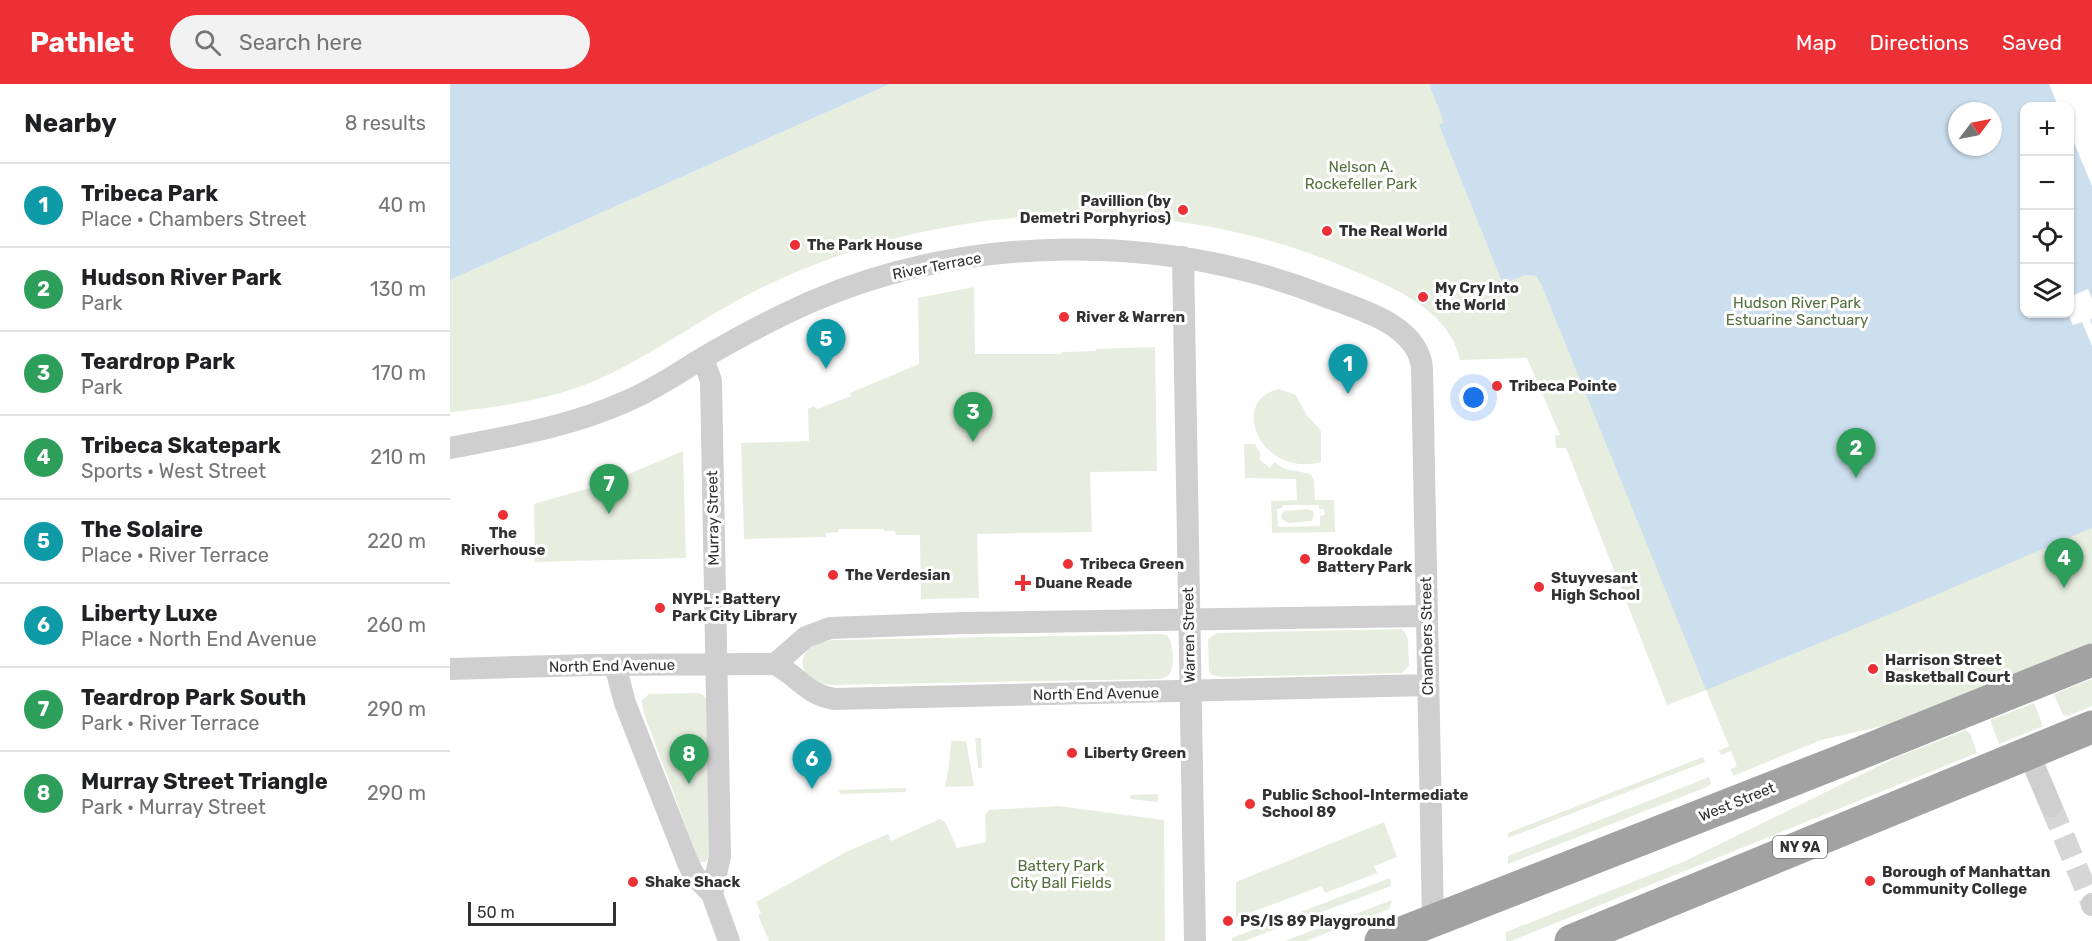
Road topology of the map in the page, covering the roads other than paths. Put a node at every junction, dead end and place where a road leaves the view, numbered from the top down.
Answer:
1 (1183, 257) junction
2 (1419, 352) joint
3 (703, 358) junction
4 (459, 446) edge
5 (1427, 616) junction
6 (1189, 619) junction
7 (2092, 660) edge
8 (775, 664) junction
9 (615, 665) junction
10 (717, 665) junction
11 (450, 669) edge
12 (1428, 685) junction
13 (1190, 692) junction
14 (2092, 727) edge
15 (2029, 754) junction
16 (2051, 807) tunnel mouth
17 (712, 894) junction
18 (1433, 920) junction
19 (729, 941) edge
20 (1195, 941) edge
21 (1381, 941) edge
22 (1571, 941) edge

1 - 2 street, River Terrace
1 - 3 street, River Terrace
1 - 6 street, Warren Street
2 - 5 street, Chambers Street
3 - 4 street, River Terrace
3 - 10 street, Murray Street
5 - 6 street
5 - 12 street, Chambers Street
6 - 8 street
6 - 13 street, Warren Street
7 - 18 highway, West Street
8 - 10 street, North End Avenue
8 - 13 street, North End Avenue
9 - 10 street, North End Avenue
9 - 11 street, North End Avenue
9 - 17 street
10 - 17 street, Murray Street
12 - 13 street, North End Avenue
12 - 18 street, Chambers Street
13 - 20 street, Warren Street
14 - 15 highway, NY 9A
15 - 16 street
15 - 22 highway, NY 9A
17 - 19 street
18 - 21 highway, West Street

